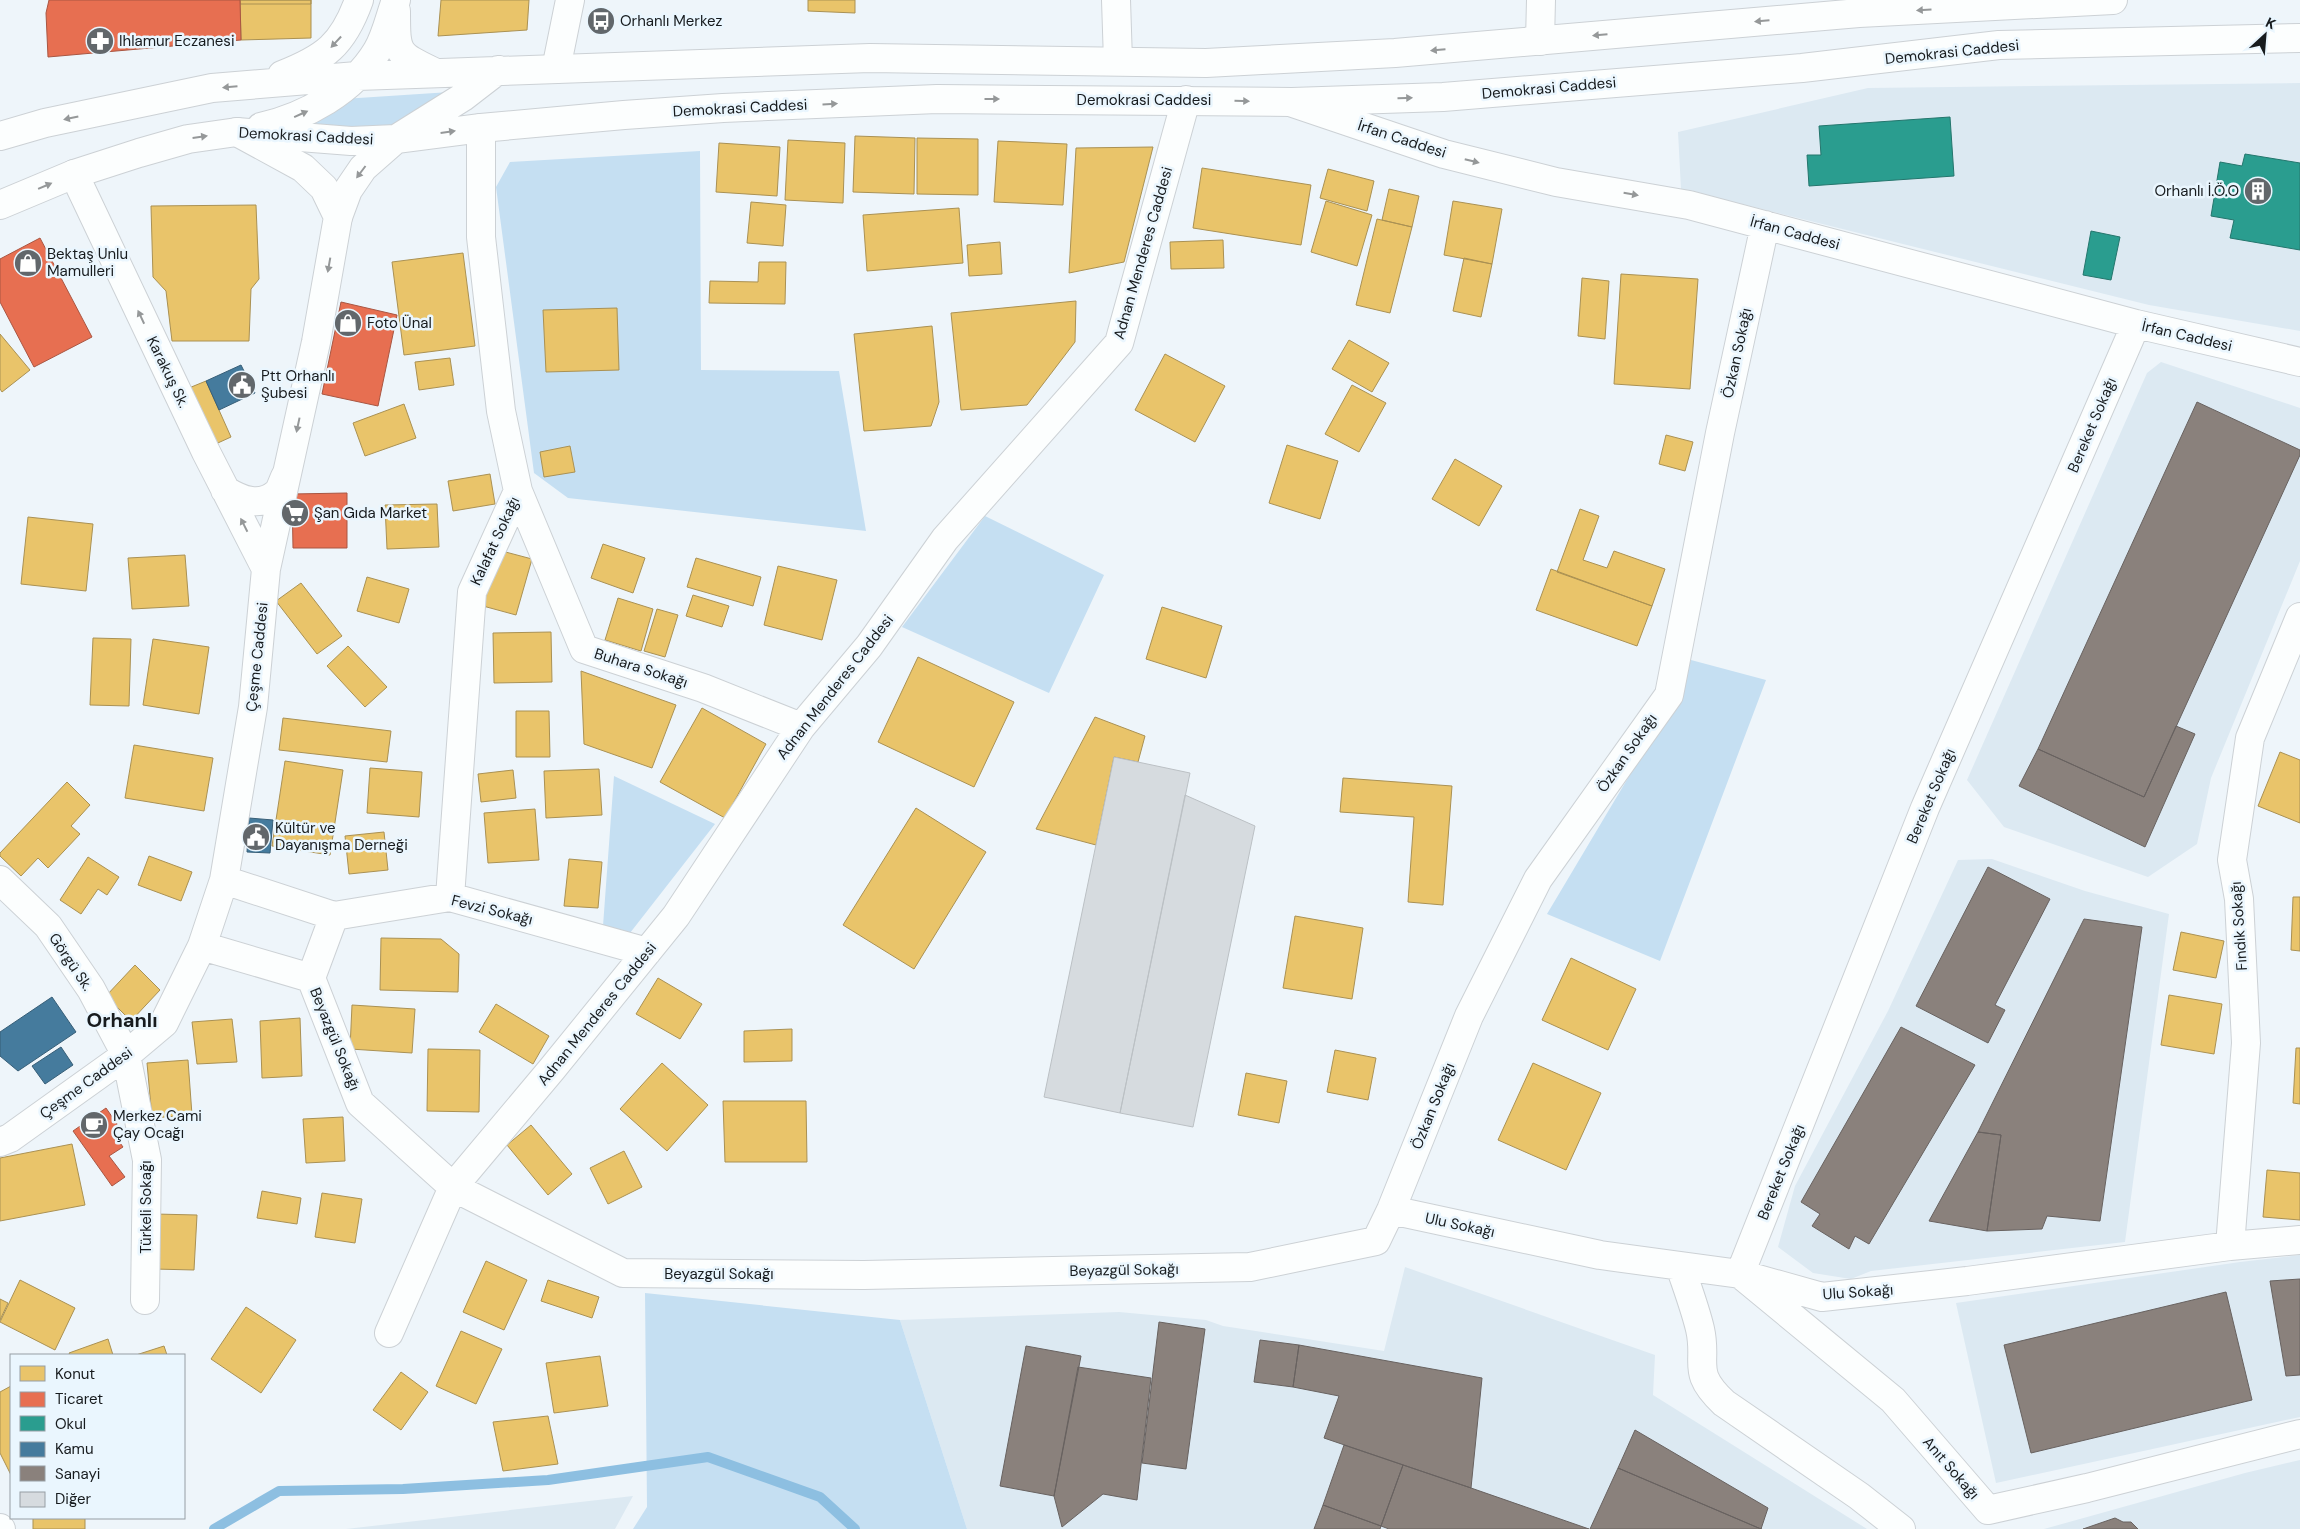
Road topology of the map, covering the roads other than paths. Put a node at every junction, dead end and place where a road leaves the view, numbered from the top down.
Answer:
1 (359, 0) edge
2 (396, 0) edge
3 (570, 0) edge
4 (1116, 0) edge
5 (1541, 0) edge
6 (2113, 0) edge
7 (1856, 6) edge
8 (2300, 38) edge
9 (1540, 40) junction
10 (1118, 61) junction
11 (556, 69) junction
12 (498, 70) junction
13 (436, 73) junction
14 (357, 76) junction
15 (257, 84) junction
16 (1186, 100) junction
17 (1292, 102) junction
18 (481, 128) junction
19 (237, 132) junction
20 (0, 136) edge
21 (396, 139) junction
22 (74, 174) junction
23 (0, 205) edge
24 (338, 217) junction
25 (1766, 225) junction
26 (2136, 324) junction
27 (2300, 362) edge
28 (287, 474) junction
29 (225, 490) junction
30 (518, 491) junction
31 (266, 569) junction
32 (2300, 617) edge
33 (801, 727) junction
34 (0, 880) edge
35 (224, 880) junction
36 (450, 897) junction
37 (334, 916) junction
38 (202, 946) junction
39 (647, 952) junction
40 (311, 978) junction
41 (126, 1055) junction
42 (0, 1142) edge
43 (453, 1187) junction
44 (1391, 1210) junction
45 (1376, 1240) joint
46 (2300, 1240) edge
47 (2230, 1246) junction
48 (1680, 1266) junction
49 (1740, 1274) junction
50 (146, 1300) dead end
51 (389, 1332) dead end
52 (2300, 1434) edge
53 (1901, 1529) edge

1 -> 15 street
2 - 13 street
2 - 14 street
3 - 11 street
4 - 10 street
5 - 9 street
6 -> 7 street
7 -> 9 street
17 -> 8 street, Demokrasi Caddesi
9 -> 10 street
10 - 11 street
11 - 12 street
12 - 13 street
12 - 21 street, Çeşme Caddesi
13 - 14 street
14 - 15 street
19 -> 14 street
15 -> 20 street
16 -> 17 street, Demokrasi Caddesi
18 -> 16 street, Demokrasi Caddesi
16 - 33 street, Adnan Menderes Caddesi
17 -> 25 street, İrfan Caddesi
21 -> 18 street, Demokrasi Caddesi
18 - 30 street, Kalafat Sokağı
19 - 21 street, Demokrasi Caddesi
22 -> 19 street, Demokrasi Caddesi
19 - 24 street
21 -> 24 street, Çeşme Caddesi
23 -> 22 street, Demokrasi Caddesi
29 -> 22 street, Karakuş Sk.
24 -> 28 street, Çeşme Caddesi
25 - 26 street, İrfan Caddesi
25 - 44 street, Özkan Sokağı
26 - 27 street, İrfan Caddesi
26 - 49 street, Bereket Sokağı
28 - 29 street
28 - 31 street, Çeşme Caddesi
31 -> 29 street, Karakuş Sk.
30 - 33 street, Buhara Sokağı
30 - 36 street, Kalafat Sokağı
31 - 35 street, Çeşme Caddesi
32 - 47 street, Fındık Sokağı
33 - 39 street, Adnan Menderes Caddesi
34 - 41 street, Görgü Sk.
35 - 37 street, Fevzi Sokağı
35 - 38 street, Çeşme Caddesi
36 - 37 street, Fevzi Sokağı
36 - 39 street, Fevzi Sokağı
37 - 40 street
38 - 40 street, Beyazgül Sokağı
38 - 41 street, Çeşme Caddesi
39 - 43 street, Adnan Menderes Caddesi
40 - 43 street, Beyazgül Sokağı
41 - 42 street, Çeşme Caddesi
41 - 50 street, Türkeli Sokağı
43 - 45 street, Beyazgül Sokağı
43 - 51 street, Adnan Menderes Caddesi
44 - 45 street, Özkan Sokağı
44 - 48 street, Ulu Sokağı
46 - 47 street, Ulu Sokağı
47 - 49 street, Ulu Sokağı
48 - 49 street, Ulu Sokağı
48 - 53 street
49 - 52 street, Anıt Sokağı

